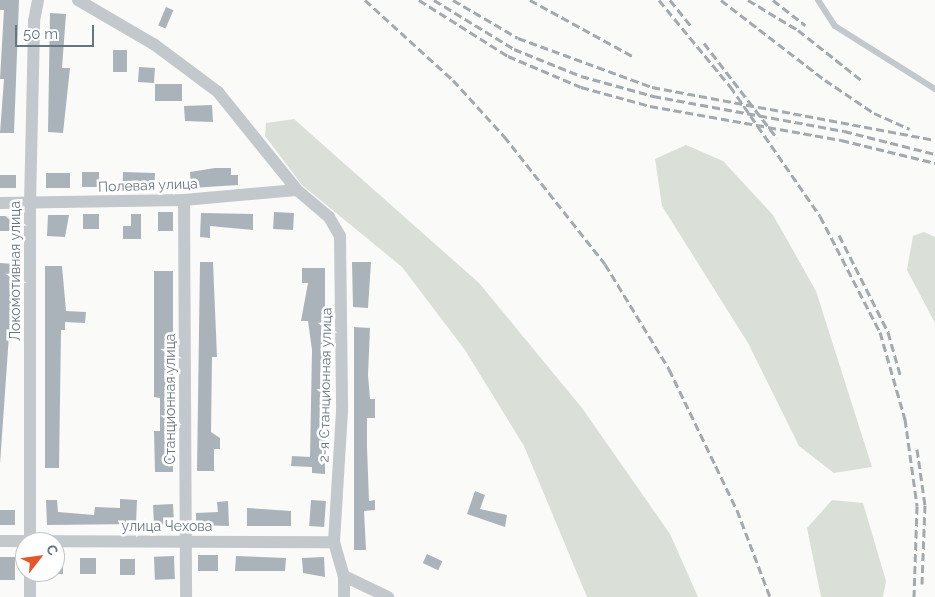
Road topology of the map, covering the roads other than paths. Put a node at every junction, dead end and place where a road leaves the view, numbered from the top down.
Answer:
1 (38, 0) edge
2 (78, 0) edge
3 (818, 0) edge
4 (935, 89) edge
5 (296, 190) junction
6 (184, 200) junction
7 (0, 204) edge
8 (30, 204) junction
9 (30, 532) edge
10 (0, 541) edge
11 (15, 541) edge
12 (65, 541) edge
13 (186, 541) junction
14 (334, 542) junction
15 (344, 576) junction
16 (30, 582) edge
17 (30, 597) edge
18 (186, 597) edge
19 (344, 597) edge
20 (388, 597) edge

1 - 8 street, Локомотивная улица
2 - 5 street, 2-я Станционная улица
3 - 4 lane
5 - 6 street, Полевая улица
5 - 14 street, 2-я Станционная улица
6 - 8 street, Полевая улица
6 - 13 street, Станционная улица
7 - 8 street, Полевая улица
8 - 9 street, Локомотивная улица
10 - 11 street, улица Чехова
12 - 13 street, улица Чехова
13 - 14 street, улица Чехова
13 - 18 street, Станционная улица
14 - 15 street, 2-я Станционная улица
15 - 19 street, 2-я Станционная улица
15 - 20 street
16 - 17 street

